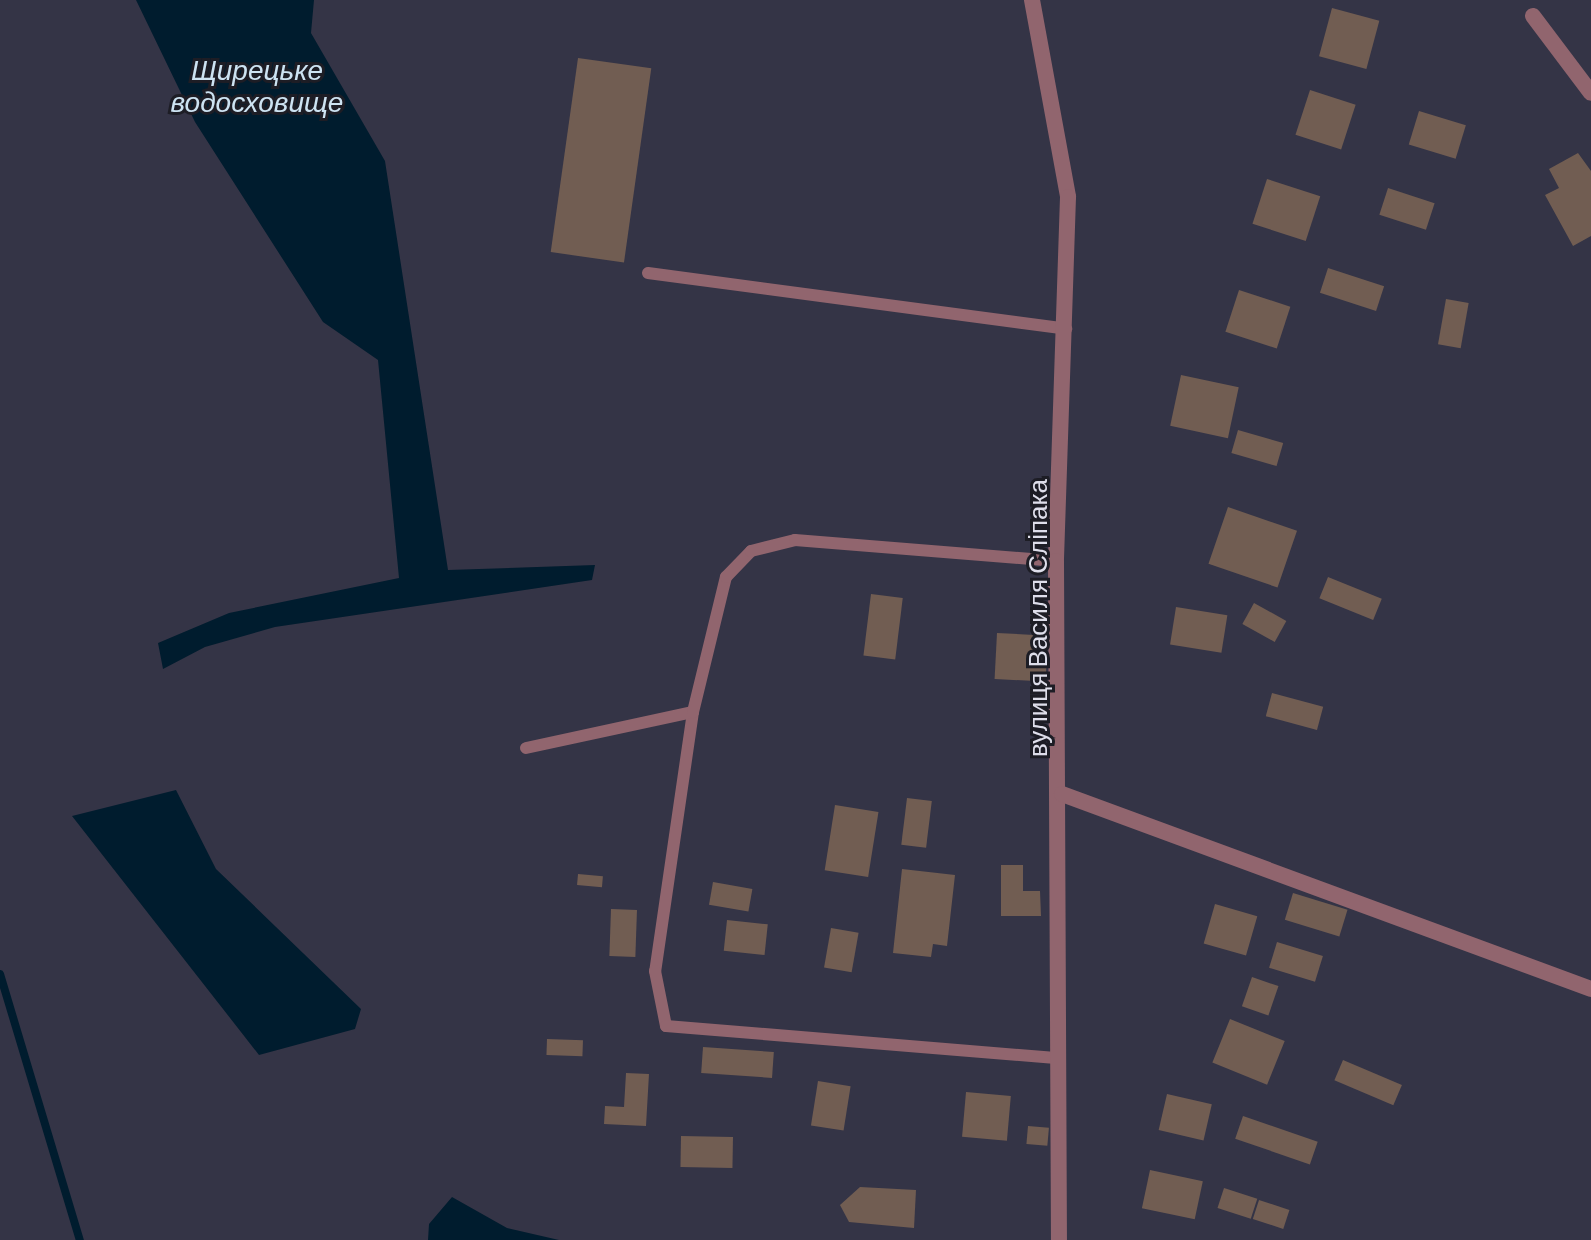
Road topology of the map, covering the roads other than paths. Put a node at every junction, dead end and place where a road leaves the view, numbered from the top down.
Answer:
1 (1032, 0) edge
2 (1533, 16) dead end
3 (1591, 93) edge
4 (648, 273) dead end
5 (1066, 329) junction
6 (1056, 561) junction
7 (693, 712) junction
8 (526, 748) dead end
9 (1062, 794) junction
10 (1591, 989) edge
11 (1056, 1058) junction
12 (1059, 1240) edge

1 - 5 street, вулиця Василя Сліпака
2 - 3 street
4 - 5 lane
5 - 6 street, вулиця Василя Сліпака
6 - 7 lane
6 - 9 street, вулиця Василя Сліпака
7 - 8 lane
7 - 11 lane
9 - 10 street
9 - 11 street, вулиця Василя Сліпака
11 - 12 street, вулиця Василя Сліпака

